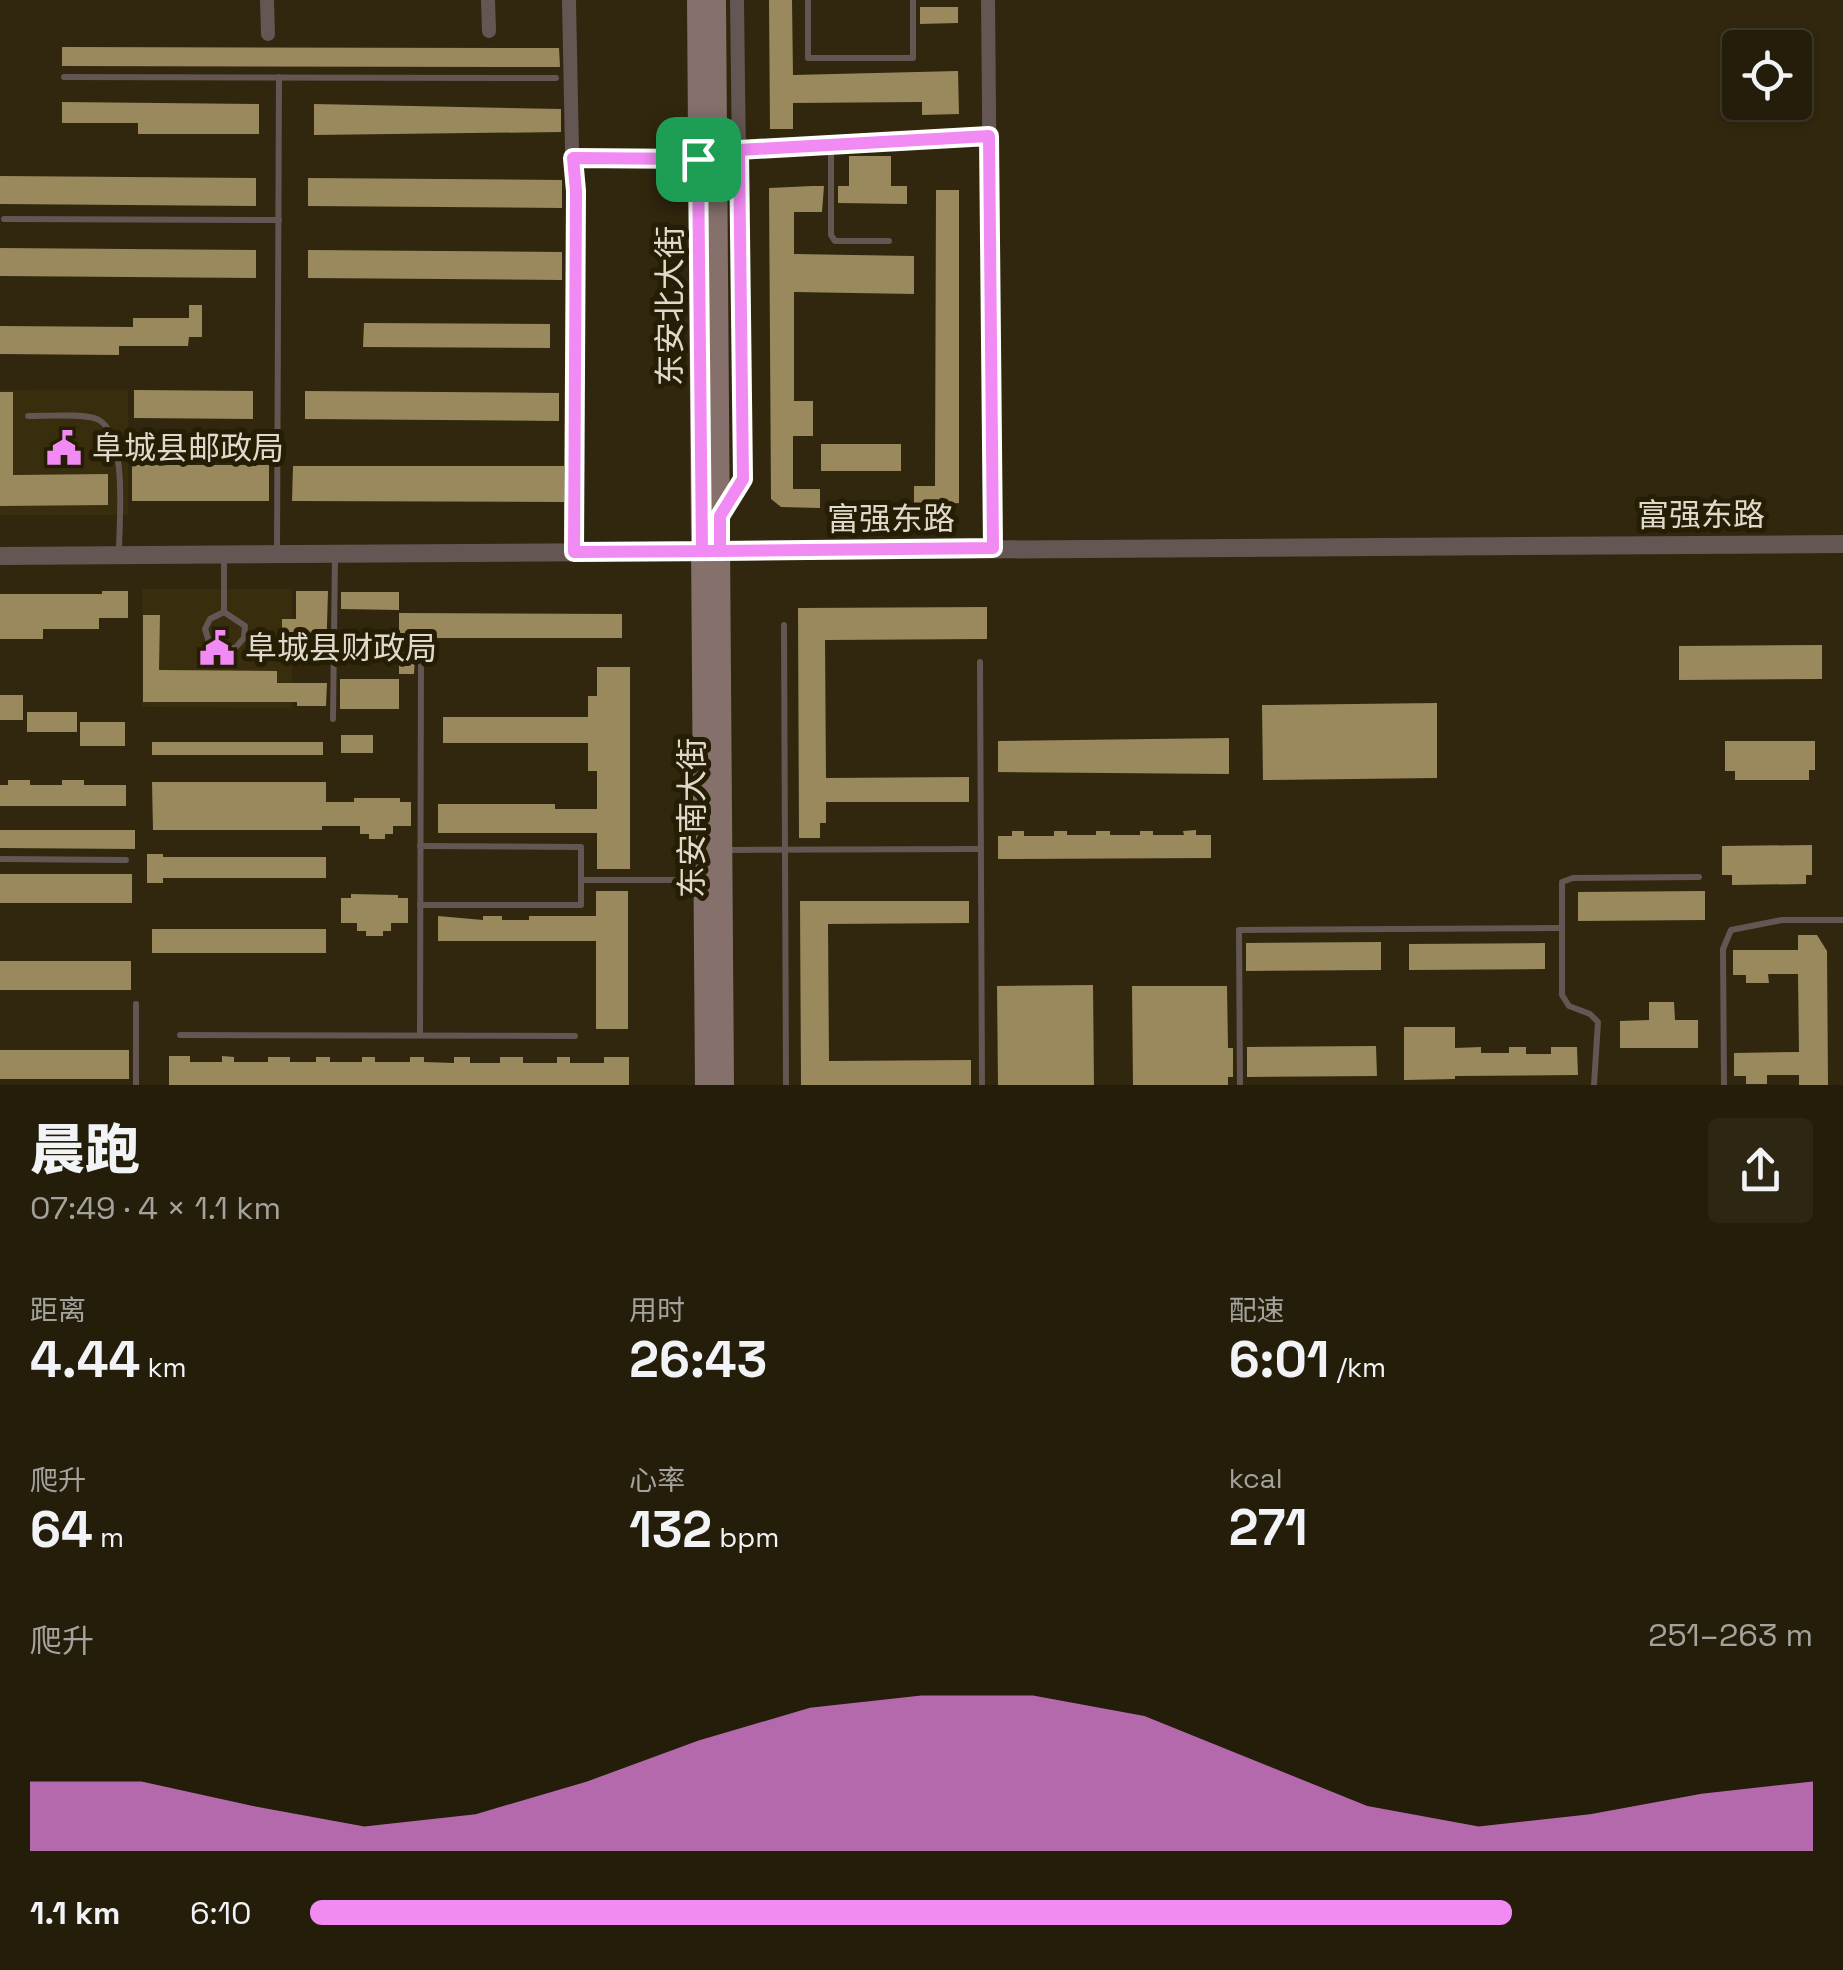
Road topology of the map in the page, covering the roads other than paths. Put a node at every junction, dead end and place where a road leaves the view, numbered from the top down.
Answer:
1 (267, 0) edge
2 (488, 0) edge
3 (570, 0) edge
4 (698, 0) edge
5 (716, 0) edge
6 (738, 0) edge
7 (808, 0) edge
8 (913, 0) edge
9 (988, 0) edge
10 (489, 31) dead end
11 (268, 34) dead end
12 (64, 76) dead end
13 (279, 77) junction
14 (556, 78) dead end
15 (989, 136) junction
16 (830, 144) junction
17 (739, 150) junction
18 (708, 155) junction
19 (573, 158) junction
20 (4, 218) dead end
21 (279, 220) junction
22 (888, 241) dead end
23 (28, 416) dead end
24 (720, 516) junction
25 (1843, 544) edge
26 (993, 548) junction
27 (711, 551) junction
28 (574, 552) junction
29 (224, 554) junction
30 (277, 554) junction
31 (334, 554) junction
32 (119, 555) junction
33 (0, 556) edge
34 (224, 612) junction
35 (784, 625) dead end
36 (421, 655) dead end
37 (980, 662) dead end
38 (333, 719) dead end
39 (420, 846) junction
40 (980, 849) junction
41 (722, 850) junction
42 (785, 850) junction
43 (0, 859) edge
44 (126, 860) dead end
45 (1699, 877) dead end
46 (581, 880) junction
47 (704, 880) junction
48 (420, 904) junction
49 (1843, 920) edge
50 (1561, 928) junction
51 (136, 1004) dead end
52 (180, 1034) dead end
53 (420, 1035) junction
54 (575, 1036) dead end
55 (136, 1085) edge
56 (705, 1085) edge
57 (724, 1085) edge
58 (786, 1085) edge
59 (982, 1085) edge
60 (1240, 1085) edge
61 (1594, 1085) edge
62 (1724, 1085) edge

1 - 11 street
2 - 10 street
3 - 19 street
4 - 18 main road, 东安北大街
5 - 18 main road, 东安北大街
6 - 17 street
7 - 8 lane
9 - 15 street
12 - 13 lane
13 - 14 lane
13 - 21 lane
15 - 16 street
15 - 26 street
16 - 17 street
16 - 22 lane
17 - 18 street
17 - 24 street
18 - 19 street
18 - 24 main road, 东安北大街
18 - 27 main road, 东安北大街
19 - 28 street
20 - 21 lane
21 - 30 lane
23 - 32 lane
24 - 27 main road, 东安北大街
25 - 26 street, 富强东路
26 - 27 street, 富强东路
27 - 28 street, 富强东路
27 - 41 main road, 东安南大街
27 - 47 main road, 东安南大街
28 - 31 street, 富强东路
29 - 30 street, 富强东路
29 - 32 street, 富强东路
29 - 34 lane
30 - 31 street, 富强东路
31 - 38 lane
32 - 33 street, 富强东路
34 - 34 lane
35 - 42 lane
36 - 39 lane
37 - 40 lane
39 - 46 lane
39 - 48 lane
40 - 42 lane
40 - 59 lane
41 - 42 lane
41 - 57 main road, 东安南大街
42 - 58 lane
43 - 44 lane
45 - 50 lane
46 - 47 lane
46 - 48 lane
47 - 56 main road, 东安南大街
48 - 53 lane
49 - 62 lane
50 - 60 lane
50 - 61 lane
51 - 55 lane
52 - 53 lane
53 - 54 lane

